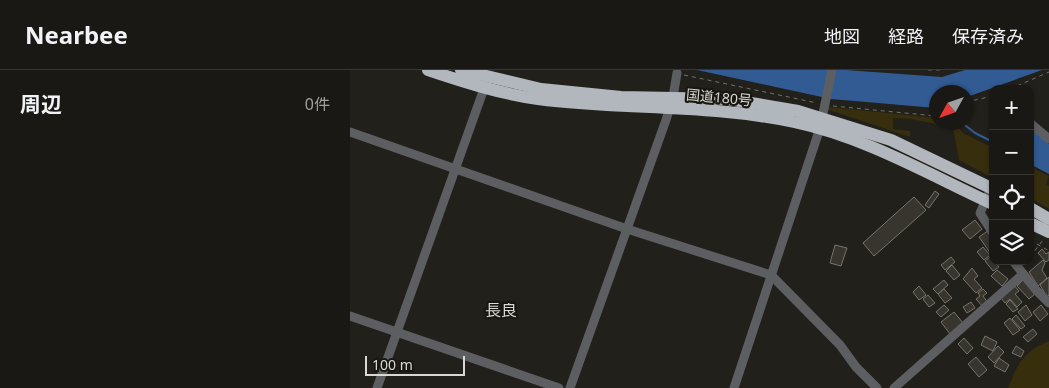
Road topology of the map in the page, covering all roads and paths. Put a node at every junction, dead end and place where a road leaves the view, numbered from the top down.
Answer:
1 (428, 70) edge
2 (461, 70) edge
3 (832, 70) edge
4 (928, 70) edge
5 (941, 70) edge
6 (1049, 72) edge
7 (677, 73) joint
8 (486, 83) junction
9 (1019, 85) edge
10 (989, 97) edge
11 (974, 100) edge
12 (671, 102) junction
13 (825, 103) junction
14 (929, 115) edge
15 (821, 123) junction
16 (1034, 126) edge
17 (350, 132) edge
18 (1049, 139) edge
19 (454, 169) junction
20 (989, 188) edge
21 (989, 203) edge
22 (1034, 210) edge
23 (1049, 219) edge
24 (1034, 226) edge
25 (989, 227) edge
26 (627, 230) junction
27 (1046, 235) edge
28 (1034, 243) edge
29 (1039, 246) junction
30 (1049, 251) edge
31 (1034, 252) edge
32 (1016, 265) edge
33 (1022, 274) junction
34 (771, 275) junction
35 (1049, 302) edge
36 (350, 316) edge
37 (397, 332) junction
38 (377, 388) edge
39 (559, 388) edge
40 (570, 388) edge
41 (734, 388) edge
42 (877, 388) edge
43 (894, 388) edge

1 - 8 highway, 国道180号
2 - 8 highway, 国道180号
3 - 13 street
4 - 5 path
6 - 9 path
7 - 12 street
7 - 13 path
8 - 12 highway, 国道180号
8 - 19 street
10 - 11 path
12 - 15 highway, 国道180号
12 - 26 street
13 - 14 path
13 - 15 street
15 - 20 highway, 国道180号
15 - 21 highway, 国道180号
15 - 34 street
16 - 18 street
17 - 19 street
19 - 26 street
19 - 37 street
21 - 25 street
22 - 23 highway
24 - 27 highway
26 - 34 street
26 - 40 street
27 - 29 path
28 - 29 path
29 - 30 path
29 - 31 path
32 - 33 street
33 - 35 street
33 - 43 street
34 - 41 street
34 - 42 street
36 - 37 street
37 - 38 street
37 - 39 street

